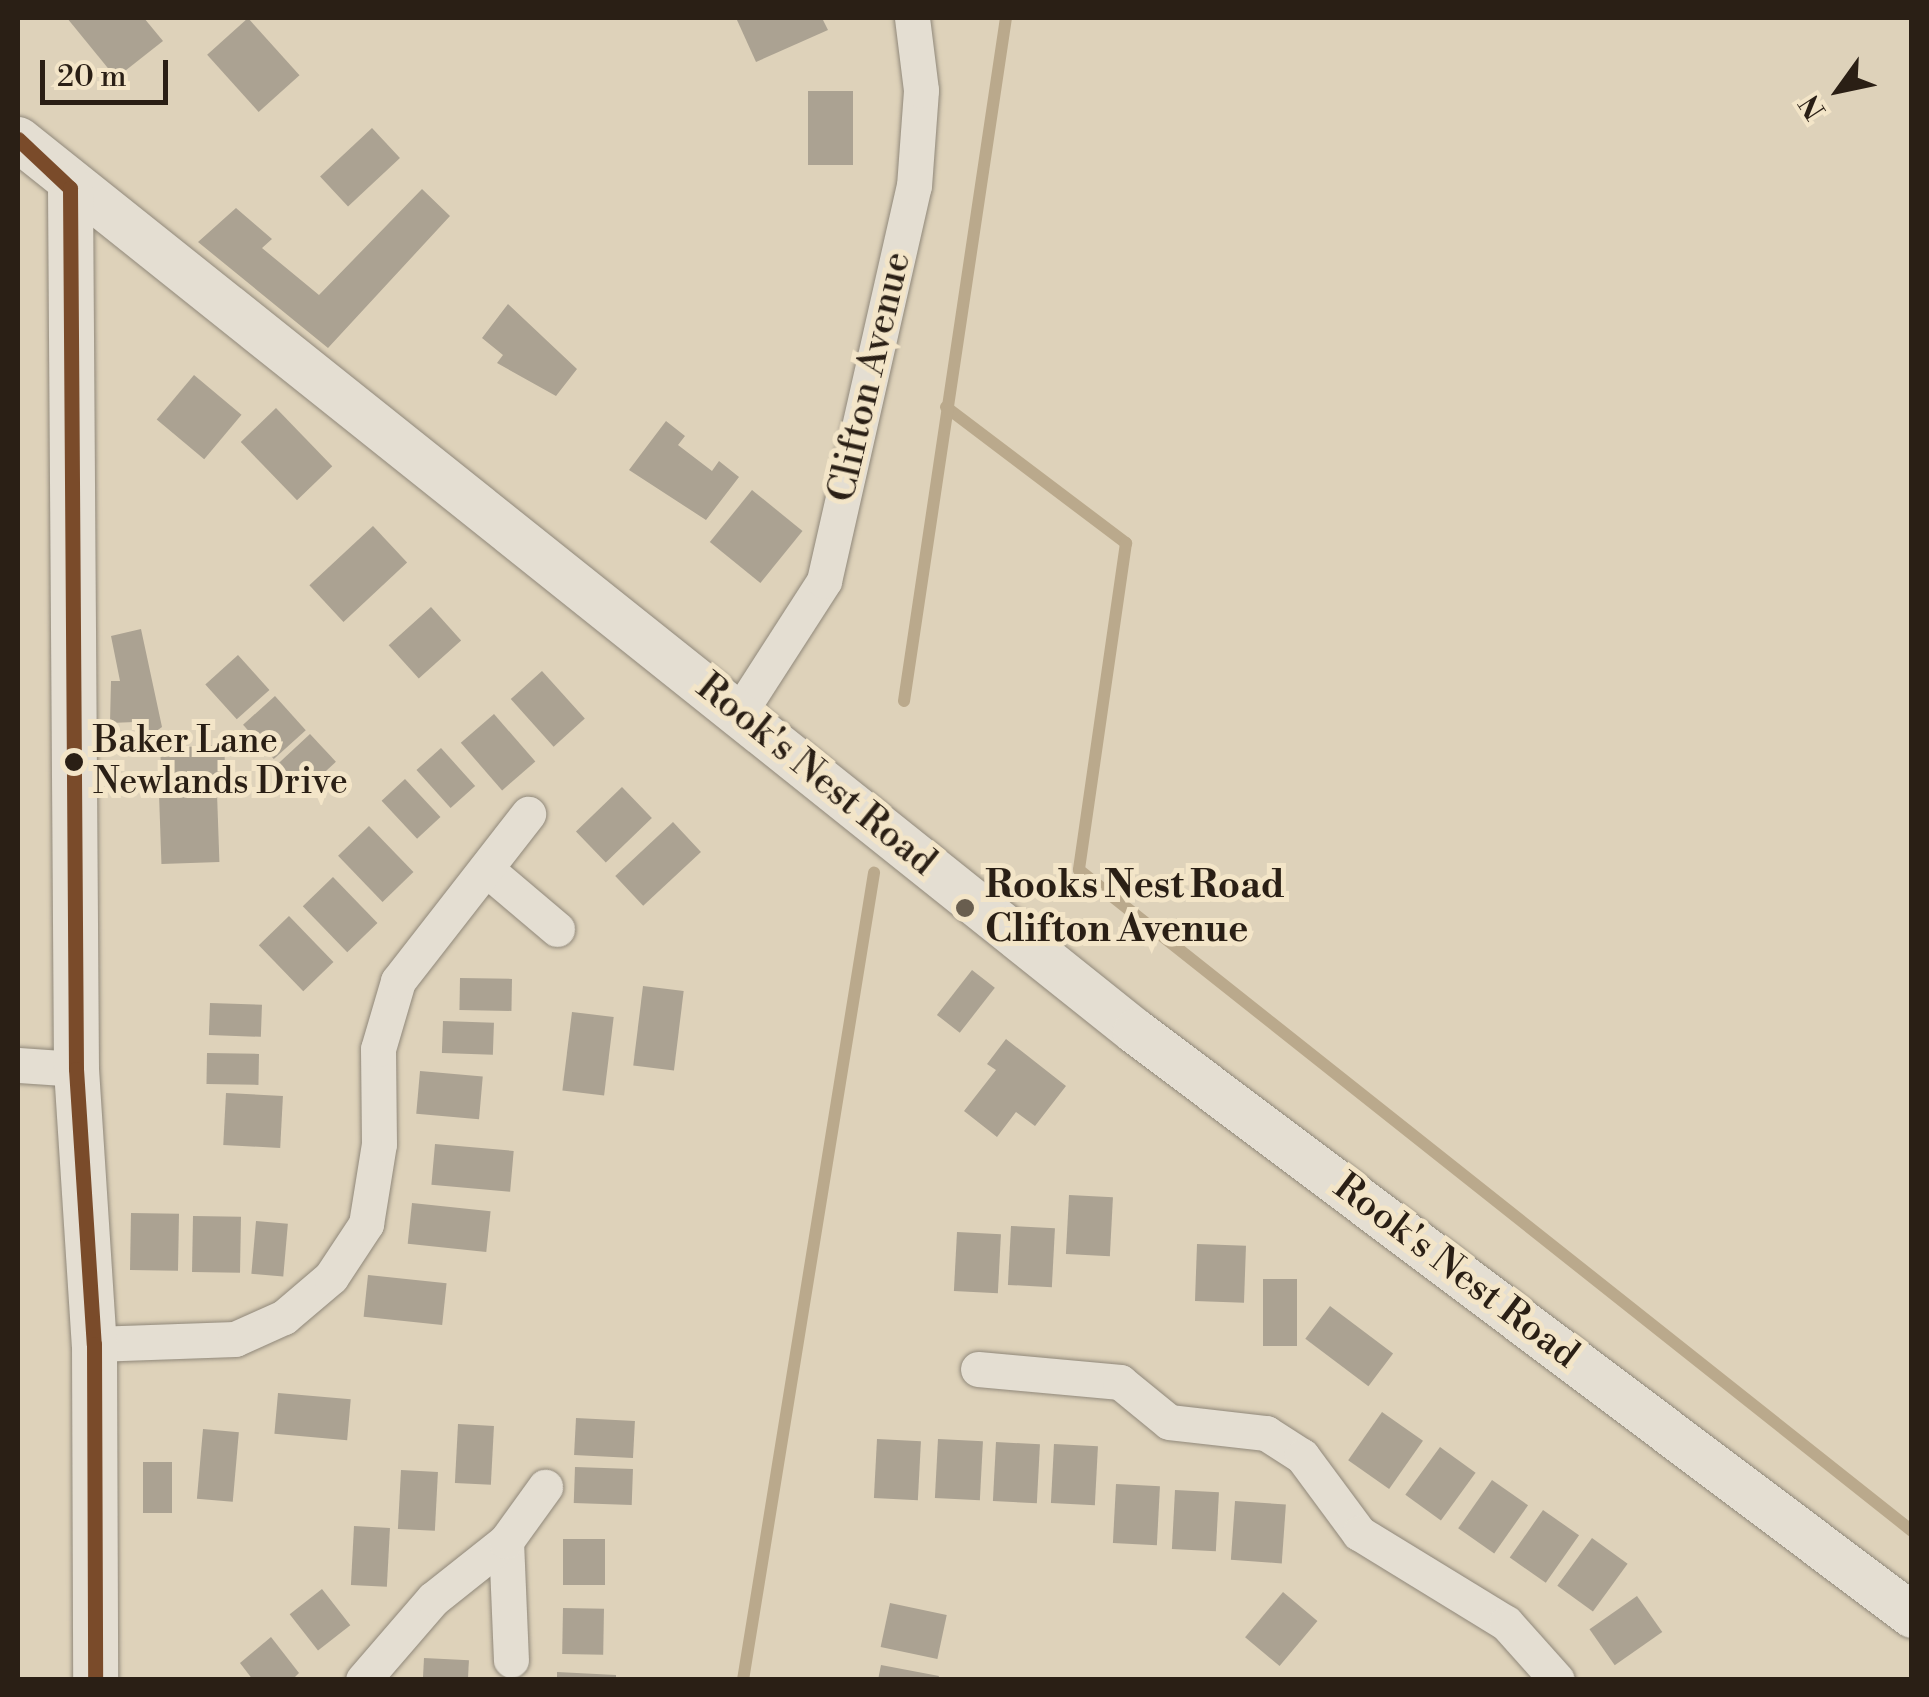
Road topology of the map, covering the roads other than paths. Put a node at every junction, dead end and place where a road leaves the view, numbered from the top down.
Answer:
1 (912, 18) edge
2 (18, 140) edge
3 (70, 188) junction
4 (739, 713) junction
5 (528, 814) dead end
6 (486, 869) junction
7 (557, 929) dead end
8 (18, 1065) edge
9 (76, 1068) junction
10 (94, 1344) junction
11 (978, 1369) dead end
12 (545, 1486) dead end
13 (506, 1541) junction
14 (1912, 1615) edge
15 (511, 1660) dead end
16 (94, 1680) edge
17 (364, 1680) edge
18 (1558, 1680) edge

1 - 4 street, Clifton Avenue
2 - 3 street, Rook's Nest Road
3 - 4 street, Rook's Nest Road
3 - 9 street
4 - 14 street, Rook's Nest Road
5 - 6 street
6 - 7 street
6 - 10 street
8 - 9 street
9 - 10 street
10 - 16 street
11 - 18 street
12 - 13 street
13 - 15 street
13 - 17 street

